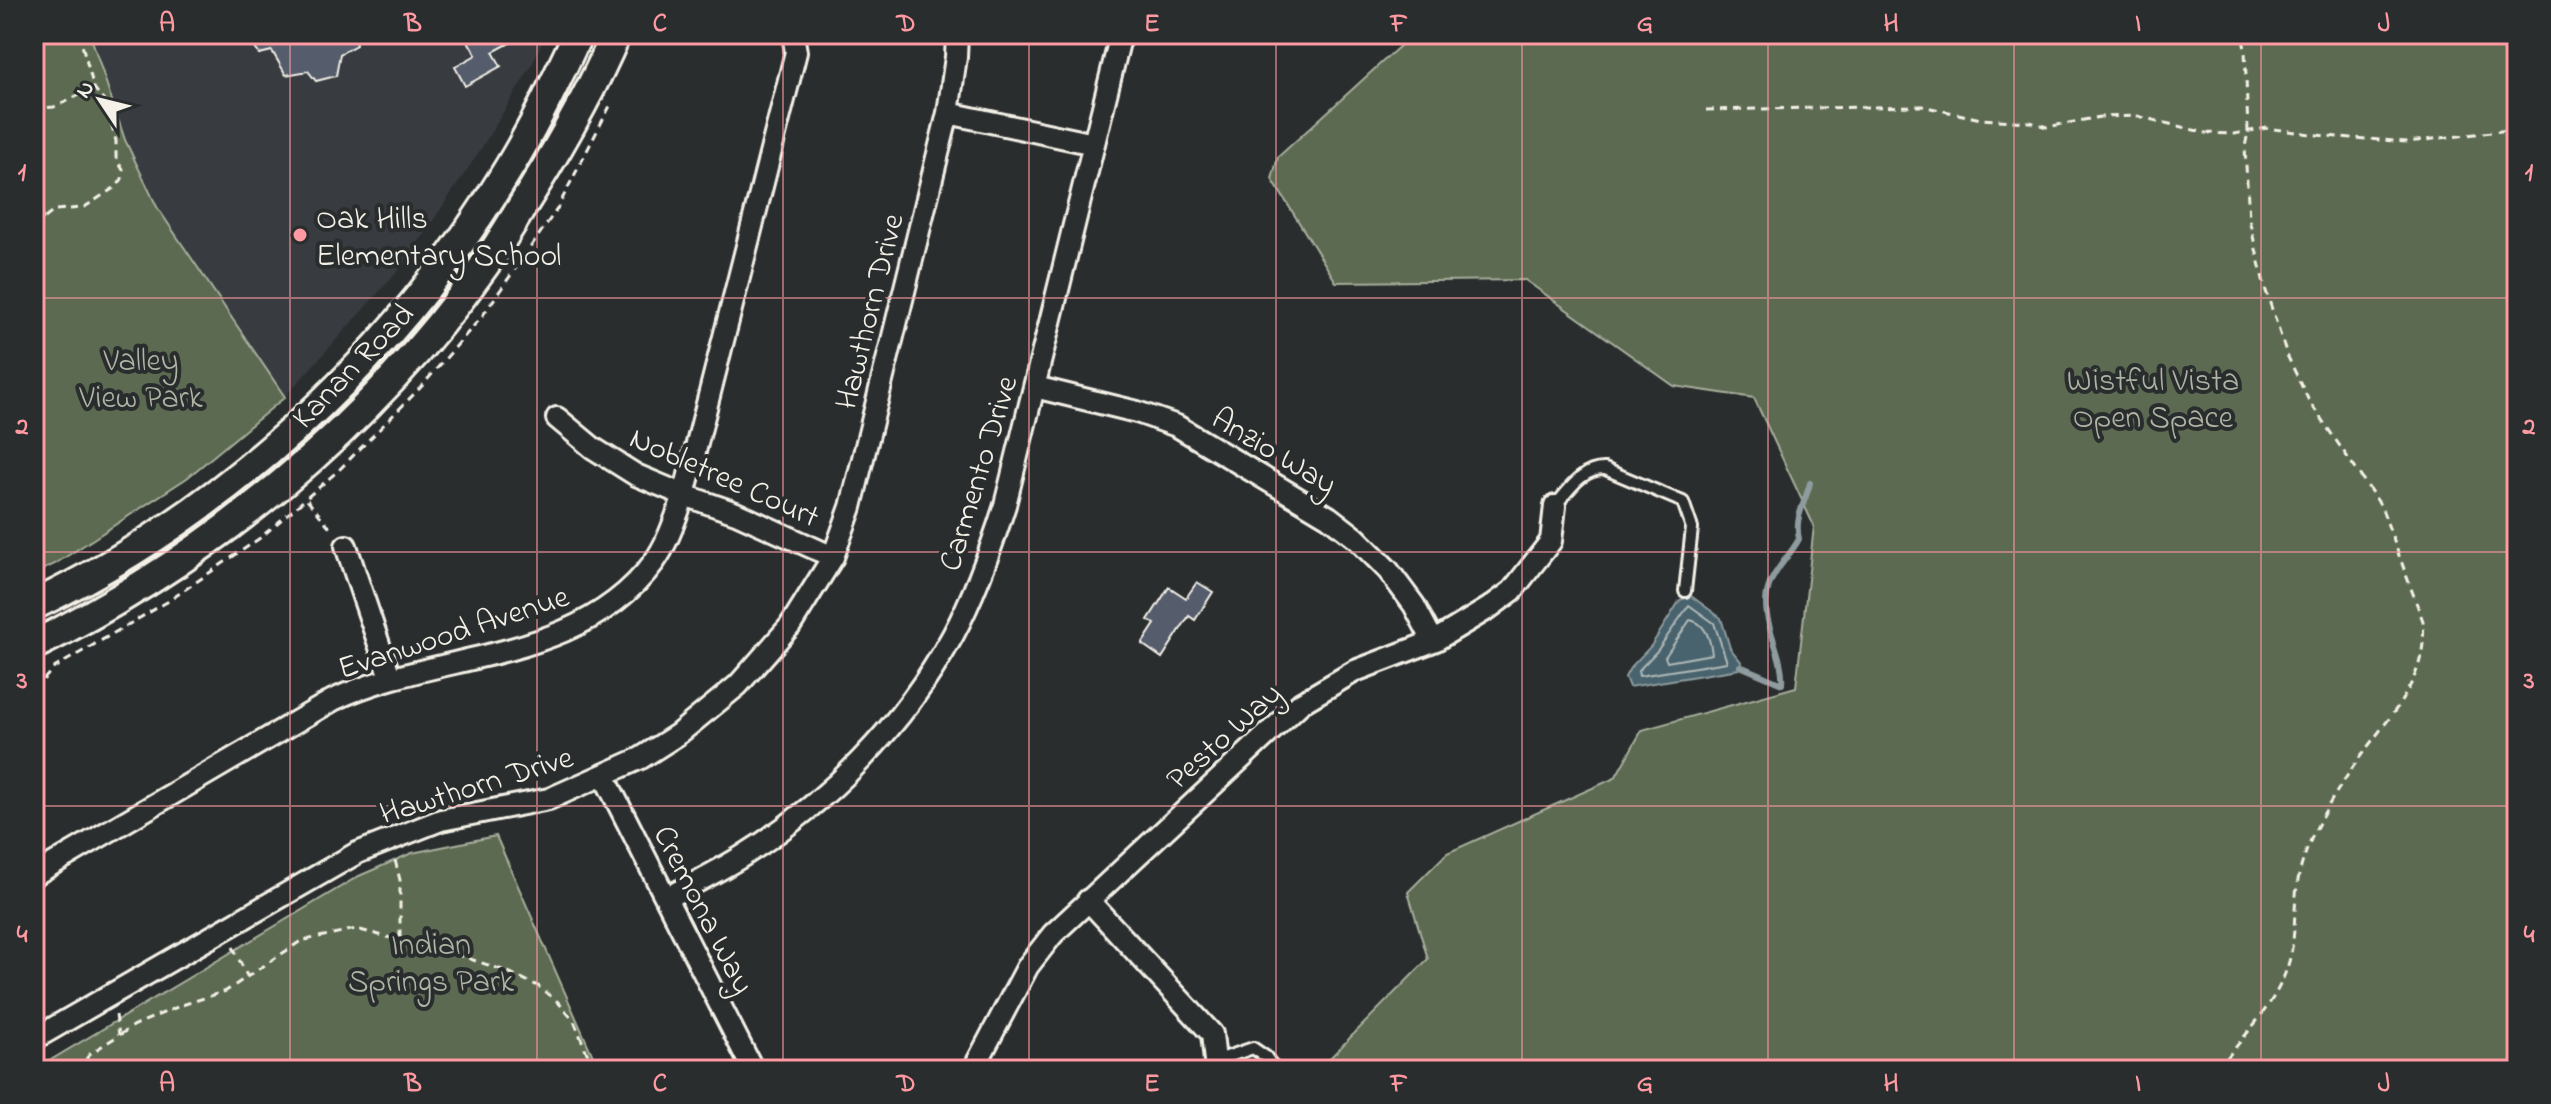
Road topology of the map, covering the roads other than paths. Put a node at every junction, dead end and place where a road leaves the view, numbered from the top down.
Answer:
1 (578, 34) edge
2 (616, 34) edge
3 (793, 34) edge
4 (957, 34) edge
5 (1121, 34) edge
6 (948, 113) junction
7 (1094, 144) junction
8 (1035, 387) junction
9 (557, 418) dead end
10 (684, 495) junction
11 (1555, 506) joint
12 (346, 546) road end
13 (833, 557) junction
14 (1685, 591) dead end
15 (34, 605) edge
16 (1433, 641) junction
17 (34, 645) edge
18 (390, 677) junction
19 (604, 776) junction
20 (34, 875) edge
21 (666, 898) junction
22 (1088, 900) junction
23 (34, 1039) edge
24 (1215, 1061) joint
25 (753, 1070) edge
26 (973, 1070) edge
27 (1275, 1070) edge

1 - 15 main road, Kanan Road
2 - 17 main road, Kanan Road
3 - 10 street, Evanwood Avenue
4 - 6 street, Hawthorn Drive
5 - 7 street, Carmento Drive
6 - 7 street
6 - 13 street, Hawthorn Drive
7 - 8 street, Carmento Drive
8 - 16 street, Anzio Way
8 - 21 street, Carmento Drive
9 - 10 street, Nobletree Court
10 - 13 street, Nobletree Court
10 - 18 street, Evanwood Avenue
11 - 14 lane
11 - 16 street, Pesto Way
12 - 18 street
13 - 19 street, Hawthorn Drive
16 - 22 street, Pesto Way
18 - 20 street, Evanwood Avenue
19 - 21 street, Cremona Way
19 - 23 street, Hawthorn Drive
21 - 25 street, Cremona Way
22 - 24 street
22 - 26 street, Pesto Way
24 - 27 lane

